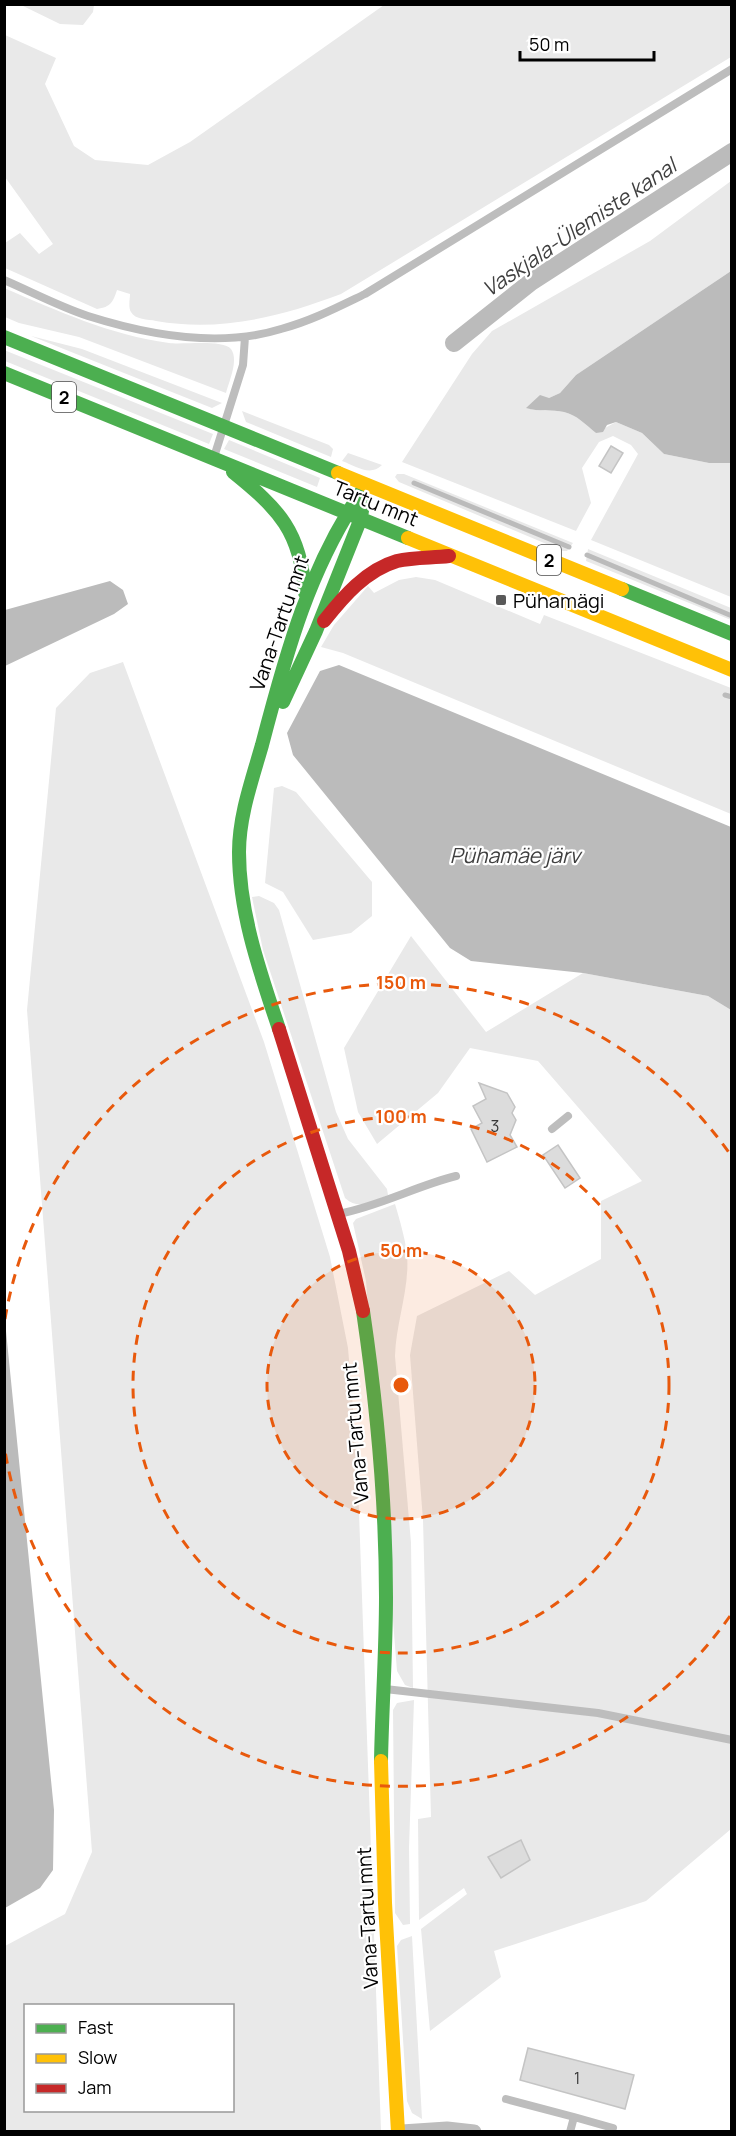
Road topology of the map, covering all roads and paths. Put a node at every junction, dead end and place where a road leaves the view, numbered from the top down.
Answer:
1 (732, 69) edge
2 (4, 280) edge
3 (245, 336) junction
4 (4, 337) edge
5 (4, 373) edge
6 (225, 426) junction
7 (214, 457) junction
8 (366, 485) junction
9 (344, 511) junction
10 (361, 518) junction
11 (453, 556) junction
12 (305, 601) junction
13 (316, 631) junction
14 (732, 634) edge
15 (732, 670) edge
16 (260, 751) junction
17 (568, 1116) dead end
18 (552, 1129) dead end
19 (456, 1176) dead end
20 (337, 1214) junction
21 (386, 1689) junction
22 (732, 1740) edge
23 (506, 2099) dead end
24 (573, 2118) junction
25 (612, 2128) dead end
26 (472, 2131) edge
27 (400, 2132) edge
28 (570, 2132) edge

1 - 3 lane
2 - 3 lane
3 - 6 lane
4 - 6 main road, Tartu mnt / 2
5 - 7 main road, Tartu mnt / 2
6 - 7 lane
6 - 8 main road, Tartu mnt / 2
7 - 9 main road, Tartu mnt / 2
7 - 12 main road
8 - 9 main road, Vana-Tartu mnt
8 - 10 main road, Vana-Tartu mnt
8 - 14 main road, Tartu mnt / 2
9 - 10 main road, Tartu mnt / 2
9 - 12 main road, Vana-Tartu mnt
10 - 11 main road, Tartu mnt / 2
10 - 13 main road, Vana-Tartu mnt
11 - 13 main road
11 - 15 main road, Tartu mnt / 2
12 - 16 main road, Vana-Tartu mnt
13 - 16 main road, Vana-Tartu mnt
16 - 20 main road, Vana-Tartu mnt
17 - 18 lane
19 - 20 lane
20 - 21 main road, Vana-Tartu mnt
21 - 22 lane
21 - 27 main road, Vana-Tartu mnt
23 - 24 lane
24 - 25 lane
24 - 28 lane
26 - 27 street

